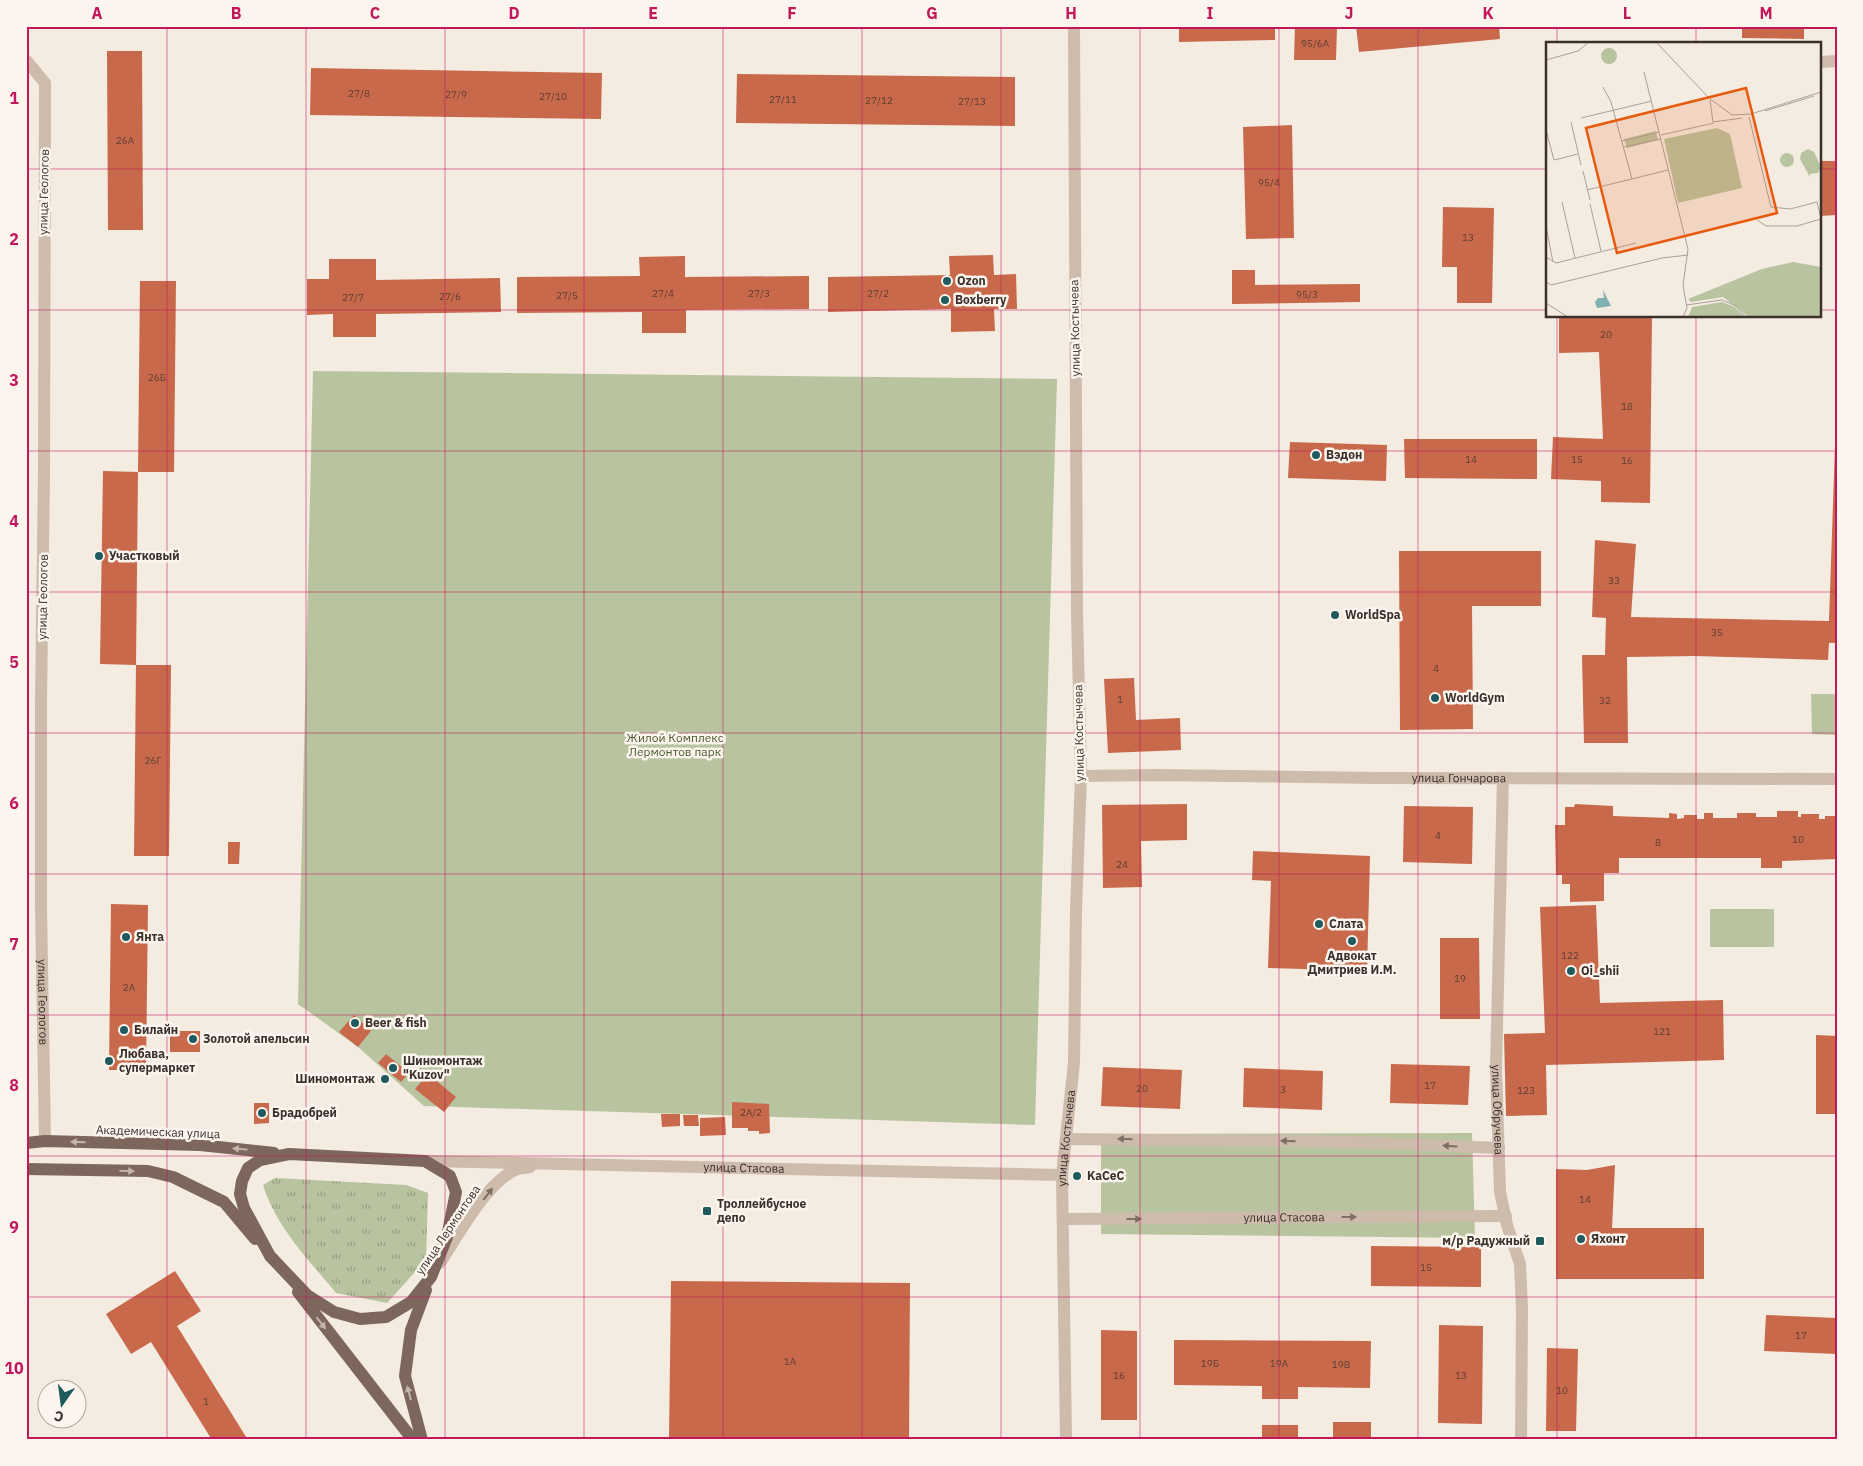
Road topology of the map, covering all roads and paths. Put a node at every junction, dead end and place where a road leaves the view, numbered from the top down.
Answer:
1 (1074, 26) edge
2 (26, 60) edge
3 (1837, 61) edge
4 (1820, 62) edge
5 (1081, 776) junction
6 (1503, 778) junction
7 (1837, 779) edge
8 (1067, 1139) junction
9 (45, 1141) junction
10 (26, 1143) edge
11 (1499, 1148) junction
12 (288, 1154) junction
13 (425, 1160) junction
14 (554, 1163) junction
15 (26, 1169) edge
16 (1062, 1175) junction
17 (1506, 1216) junction
18 (1064, 1219) junction
19 (270, 1256) junction
20 (430, 1277) junction
21 (413, 1440) edge
22 (422, 1440) edge
23 (1066, 1440) edge
24 (1520, 1440) edge

1 - 5 street, улица Костычева
2 - 9 street, улица Геологов
3 - 4 street
5 - 6 street, улица Гончарова
5 - 8 street, улица Костычева
6 - 7 street, улица Гончарова
6 - 11 street, улица Обручева
11 -> 8 street
8 - 16 street, улица Костычева
9 - 10 main road, Академическая улица
12 -> 9 main road, Академическая улица
11 - 17 street, улица Обручева
12 - 13 main road
12 - 19 main road
13 - 14 street, улица Стасова
13 - 20 main road
14 - 16 street, улица Стасова
20 -> 14 street, улица Лермонтова
15 -> 19 main road
16 - 18 street, улица Костычева
18 -> 17 street, улица Стасова
17 - 24 street, улица Обручева
18 - 23 street, улица Костычева
19 - 20 main road
19 -> 21 main road
22 -> 20 main road, улица Лермонтова

